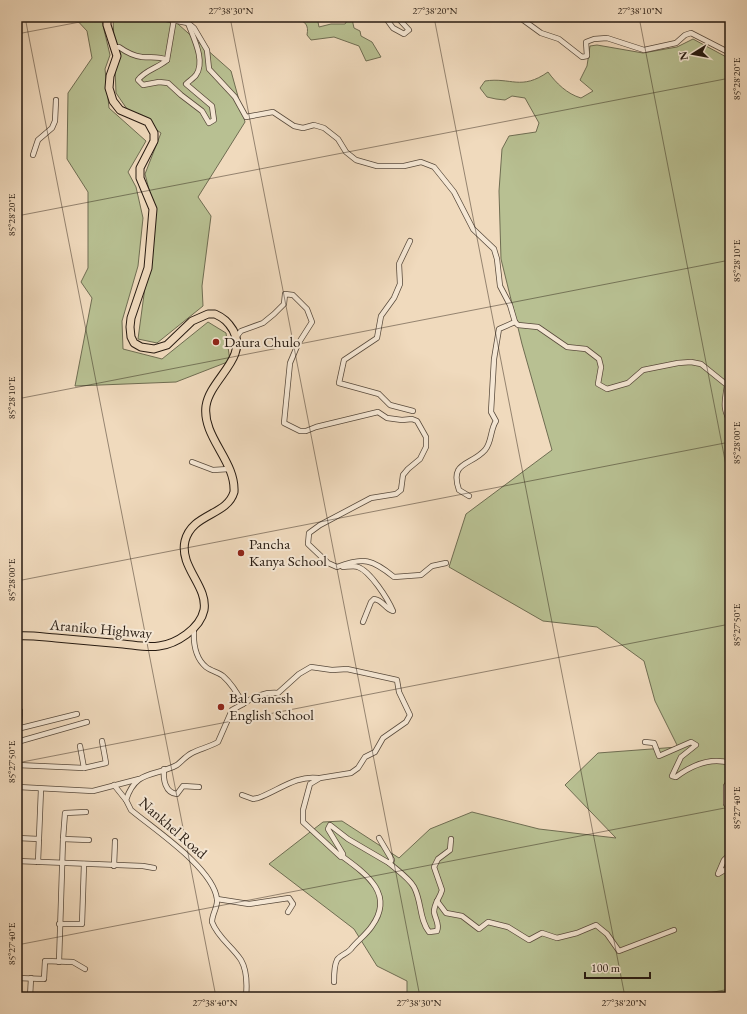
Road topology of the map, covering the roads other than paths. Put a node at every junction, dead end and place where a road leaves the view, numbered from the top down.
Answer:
1 (107, 17) edge
2 (154, 17) edge
3 (385, 17) edge
4 (397, 17) edge
5 (520, 17) edge
6 (174, 19) edge
7 (188, 23) junction
8 (115, 48) junction
9 (730, 53) edge
10 (167, 60) junction
11 (56, 100) dead end
12 (33, 155) dead end
13 (410, 241) dead end
14 (514, 322) junction
15 (236, 336) junction
16 (413, 411) dead end
17 (730, 422) edge
18 (192, 462) dead end
19 (229, 469) junction
20 (469, 496) dead end
21 (446, 563) dead end
22 (337, 567) junction
23 (363, 622) dead end
24 (194, 627) junction
25 (17, 636) edge
26 (244, 704) junction
27 (20, 711) dead end
28 (77, 714) dead end
29 (87, 722) dead end
30 (18, 729) edge
31 (102, 741) dead end
32 (17, 742) edge
33 (645, 742) dead end
34 (80, 746) dead end
35 (730, 763) edge
36 (17, 765) edge
37 (84, 768) junction
38 (164, 769) junction
39 (320, 778) junction
40 (139, 779) junction
41 (730, 780) edge
42 (114, 785) junction
43 (199, 787) dead end
44 (41, 789) junction
45 (242, 795) dead end
46 (126, 800) junction
47 (730, 804) edge
48 (86, 812) dead end
49 (17, 835) edge
50 (17, 838) edge
51 (379, 838) dead end
52 (40, 839) junction
53 (63, 839) junction
54 (451, 839) dead end
55 (89, 840) dead end
56 (114, 841) dead end
57 (730, 854) edge
58 (343, 856) junction
59 (17, 861) edge
60 (38, 862) junction
61 (62, 862) junction
62 (389, 863) junction
63 (84, 864) junction
64 (114, 866) junction
65 (730, 867) edge
66 (154, 868) dead end
67 (217, 899) junction
68 (437, 901) junction
69 (288, 912) dead end
70 (59, 924) junction
71 (674, 930) dead end
72 (59, 962) junction
73 (85, 969) dead end
74 (17, 978) edge
75 (31, 978) junction
76 (334, 982) dead end
77 (30, 997) edge
78 (246, 997) edge

1 - 8 highway
2 - 6 street
3 - 4 street
5 - 9 street
6 - 7 street
6 - 10 street
7 - 10 street
7 - 14 street
8 - 10 street
8 - 15 highway
11 - 12 street
13 - 16 street
14 - 17 street
14 - 20 street
15 - 19 highway, Araniko Highway
15 - 22 street
18 - 19 street
19 - 24 highway, Araniko Highway
21 - 22 street
22 - 23 street
24 - 25 highway, Araniko Highway
24 - 26 street
26 - 38 street, Nankhel Road
26 - 39 street, Nankhel Road
27 - 30 street
28 - 30 street
29 - 32 street
31 - 37 street
33 - 35 street
34 - 37 street
36 - 37 street
38 - 40 street, Nankhel Road
38 - 43 street
39 - 45 street
39 - 58 street
40 - 42 street
40 - 46 street, Nankhel Road
41 - 47 street
42 - 44 street
42 - 46 street
44 - 49 street
44 - 52 street
46 - 67 street, Nankhel Road
48 - 53 street
50 - 52 street
51 - 62 street
52 - 60 street
53 - 55 street
53 - 61 street
54 - 68 street
56 - 64 street
57 - 65 street
58 - 62 street
58 - 76 street
59 - 60 street
60 - 61 street
61 - 63 street
61 - 70 street
62 - 68 street
63 - 64 street
63 - 70 street
64 - 66 street
67 - 69 street
67 - 78 street
68 - 71 street
70 - 72 street
72 - 73 street
72 - 75 street
74 - 75 street
75 - 77 street

